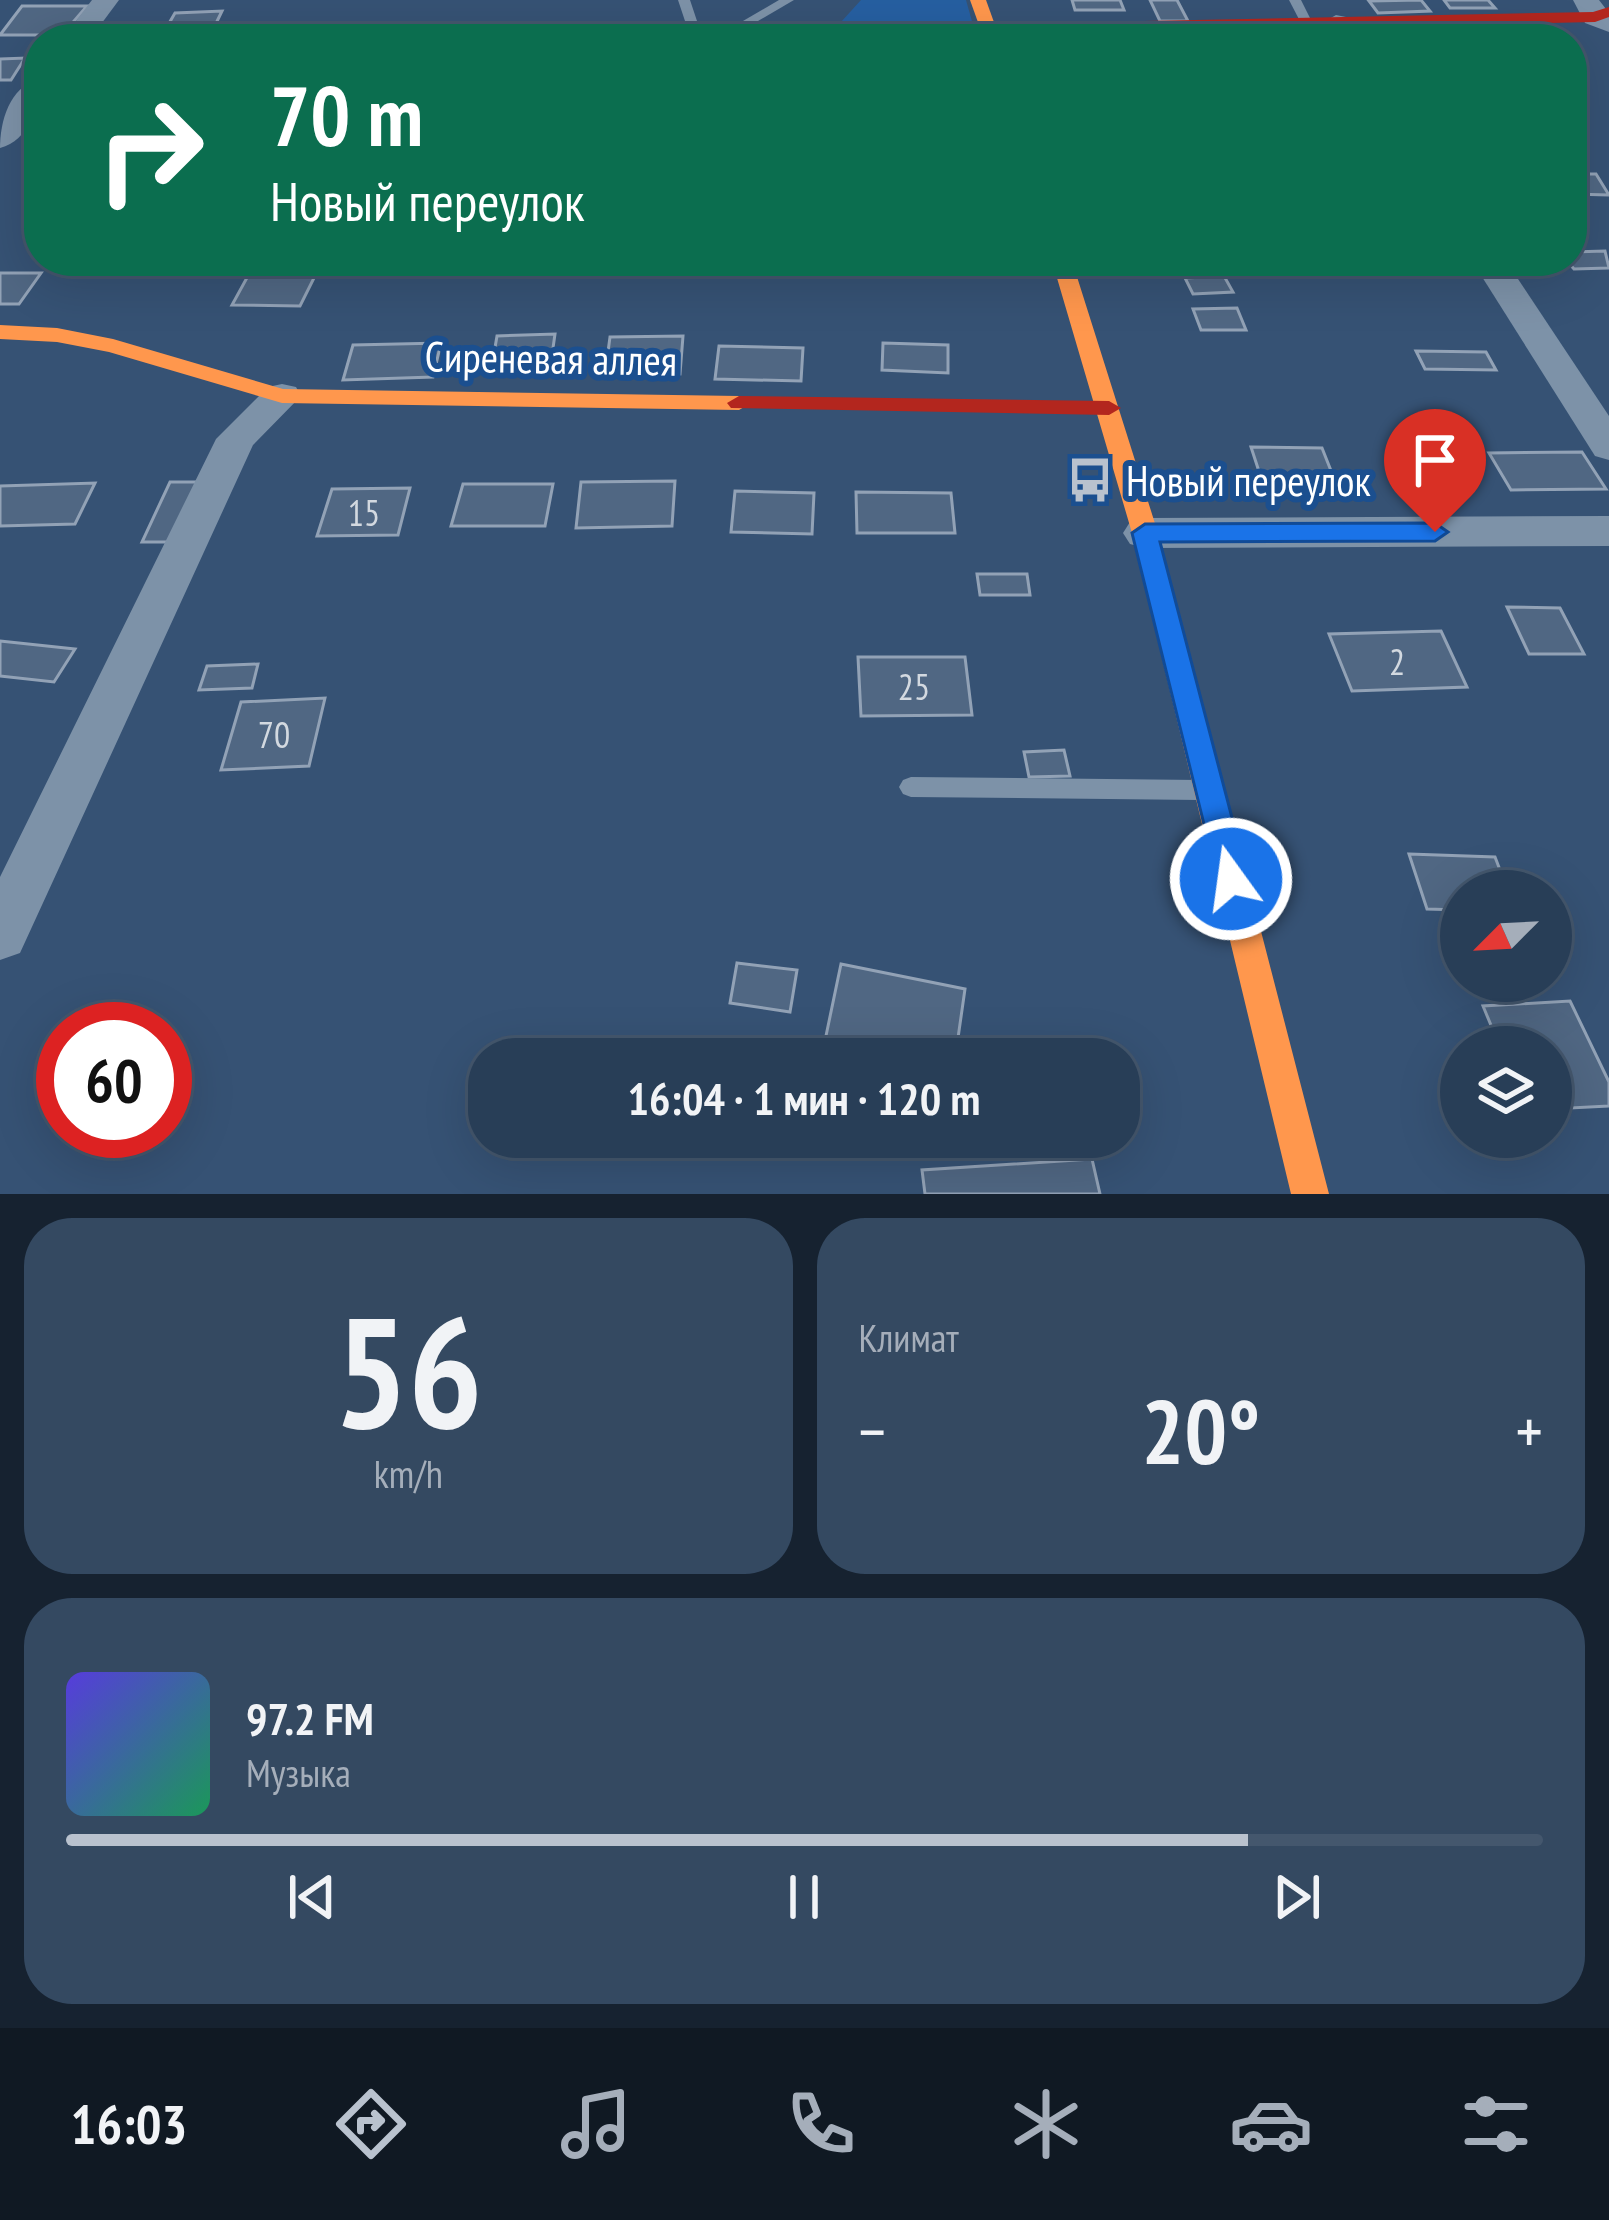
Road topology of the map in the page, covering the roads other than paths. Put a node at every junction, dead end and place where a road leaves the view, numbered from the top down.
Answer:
1 (106, 0) edge
2 (788, 0) edge
3 (1600, 13) edge
4 (1321, 21) edge
5 (88, 24) edge
6 (745, 24) edge
7 (1245, 24) edge
8 (24, 108) edge
9 (0, 139) edge
10 (1068, 276) edge
11 (1499, 276) edge
12 (0, 332) edge
13 (282, 396) junction
14 (1109, 408) junction
15 (1609, 447) edge
16 (1609, 531) edge
17 (1145, 533) junction
18 (911, 787) dead end
19 (1209, 790) junction
20 (0, 935) edge
21 (1310, 1194) edge

1 - 5 street
2 - 6 lane
3 - 4 street
4 - 7 street
8 - 9 street
10 - 14 street
11 - 15 street
12 - 13 street, Сиреневая аллея
13 - 14 street, Сиреневая аллея
13 - 20 street
14 - 17 street
16 - 17 street
17 - 19 street
18 - 19 lane
19 - 21 street

